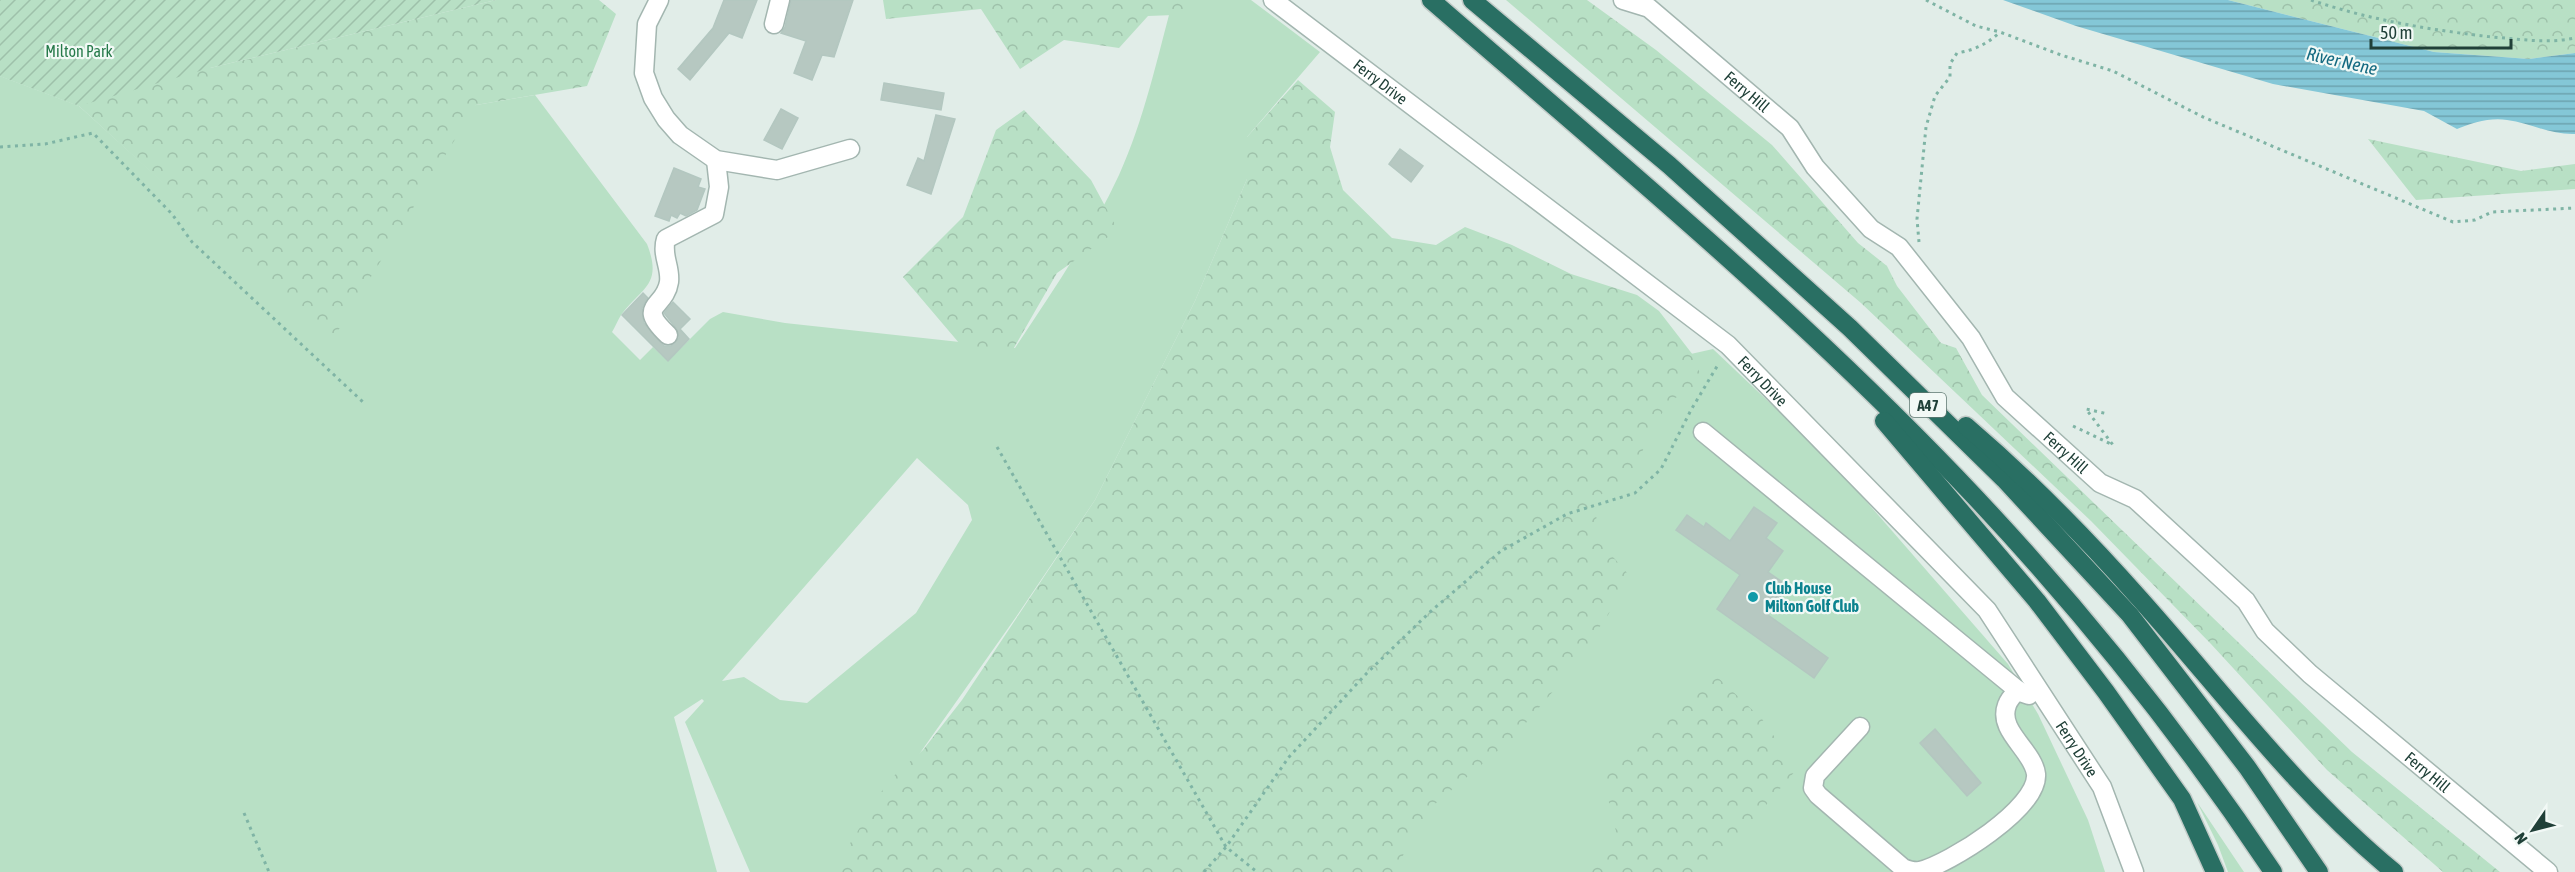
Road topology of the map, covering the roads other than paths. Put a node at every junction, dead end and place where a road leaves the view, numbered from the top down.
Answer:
1 (659, 0) edge
2 (780, 0) edge
3 (1273, 0) edge
4 (1431, 0) edge
5 (1472, 0) edge
6 (1623, 0) edge
7 (774, 24) dead end
8 (850, 149) dead end
9 (716, 160) junction
10 (1850, 328) junction
11 (668, 335) dead end
12 (1815, 339) junction
13 (1704, 432) dead end
14 (2018, 690) junction
15 (2047, 701) junction
16 (1860, 727) dead end
17 (2134, 872) edge
18 (2215, 872) edge
19 (2273, 872) edge
20 (2319, 872) edge
21 (2394, 872) edge
22 (2548, 872) edge

1 - 9 street
2 - 7 street
3 - 15 street, Ferry Drive
4 - 12 highway, A47
5 - 10 highway, A47
6 - 22 street, Ferry Hill
8 - 9 street
9 - 11 street
10 - 20 highway, A47
10 - 21 highway, A47
12 - 18 highway, A47
12 - 19 highway, A47
13 - 14 street
14 - 15 street
14 - 16 street
15 - 17 street, Ferry Drive

